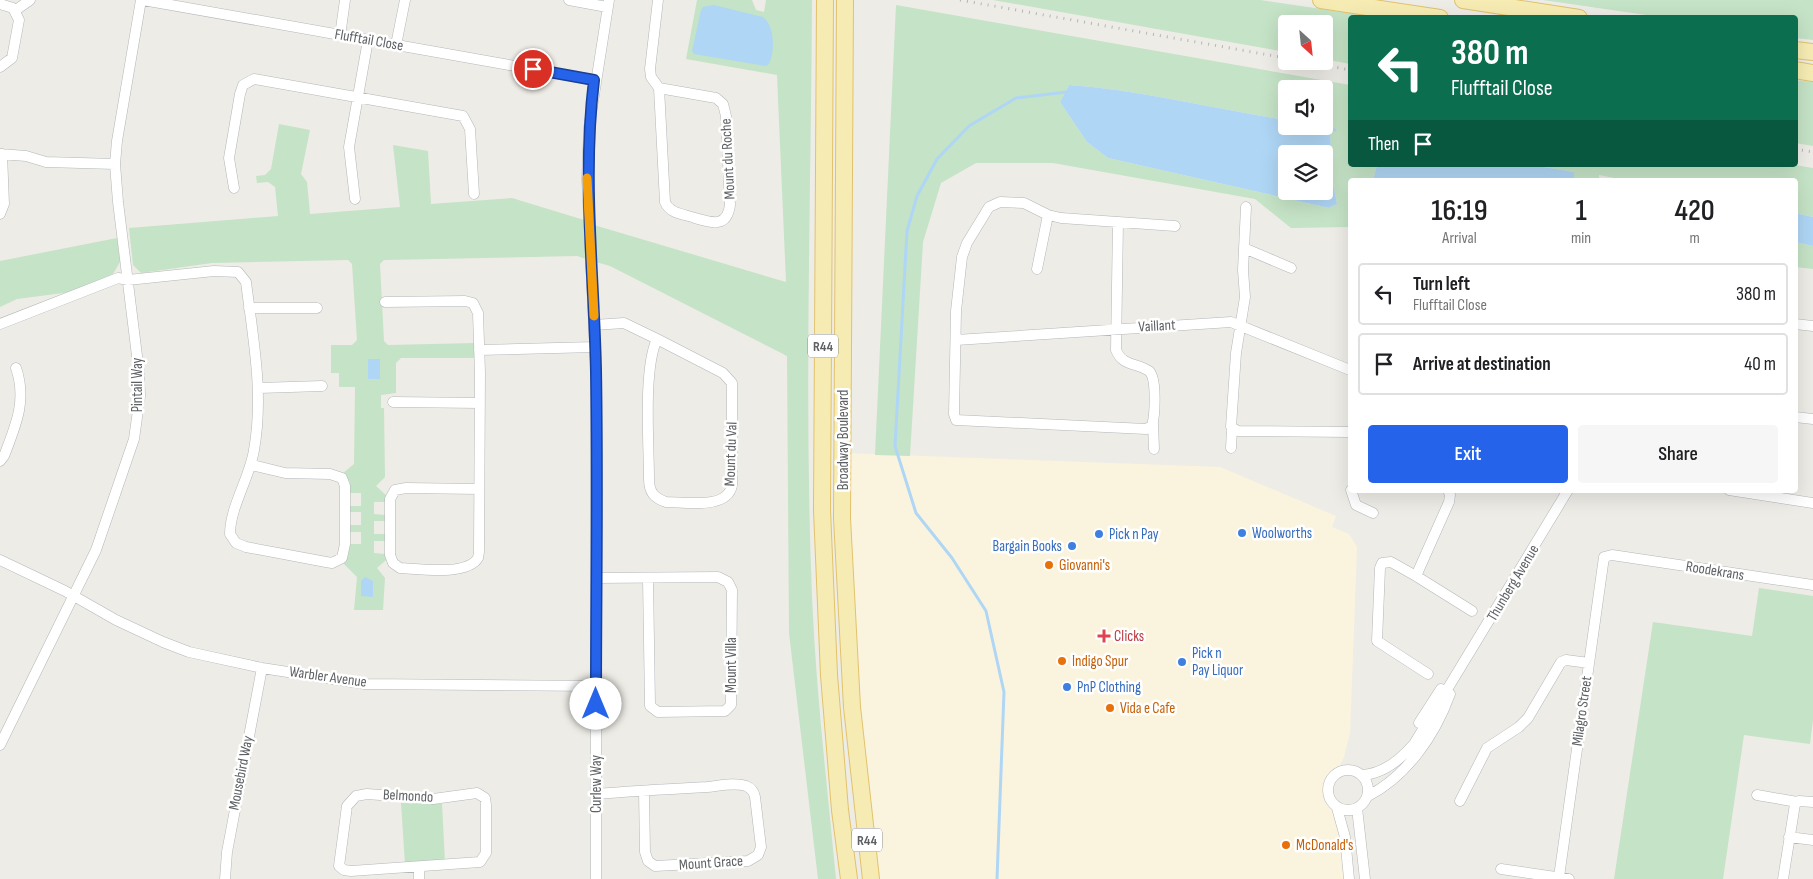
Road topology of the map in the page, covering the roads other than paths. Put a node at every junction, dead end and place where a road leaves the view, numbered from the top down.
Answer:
1 (30, 0) edge
2 (142, 0) edge
3 (345, 0) edge
4 (405, 0) edge
5 (569, 0) edge
6 (658, 0) edge
7 (825, 0) edge
8 (845, 0) edge
9 (1321, 0) edge
10 (1463, 0) edge
11 (0, 4) edge
12 (608, 4) edge
13 (191, 5) edge
14 (16, 10) junction
15 (1420, 15) edge
16 (1560, 15) edge
17 (340, 36) junction
18 (368, 40) junction
19 (396, 45) junction
20 (1798, 50) edge
21 (1813, 52) edge
22 (0, 67) edge
23 (1798, 70) edge
24 (1813, 73) edge
25 (594, 80) junction
26 (659, 88) junction
27 (358, 97) junction
28 (1, 154) edge
29 (116, 164) junction
30 (234, 188) dead end
31 (474, 194) dead end
32 (354, 199) dead end
33 (1246, 207) dead end
34 (0, 214) edge
35 (1048, 214) junction
36 (1118, 222) junction
37 (1174, 226) dead end
38 (1244, 248) junction
39 (1290, 268) dead end
40 (1037, 269) dead end
41 (128, 280) junction
42 (385, 302) dead end
43 (250, 308) junction
44 (317, 308) dead end
45 (0, 324) edge
46 (1798, 324) edge
47 (594, 325) junction
48 (1240, 325) junction
49 (1813, 326) edge
50 (1115, 328) junction
51 (657, 339) junction
52 (956, 340) junction
53 (595, 347) junction
54 (479, 350) junction
55 (16, 368) dead end
56 (1348, 369) edge
57 (322, 386) dead end
58 (259, 388) junction
59 (393, 402) dead end
60 (480, 403) junction
61 (1798, 417) edge
62 (1813, 419) edge
63 (1153, 424) junction
64 (1232, 429) junction
65 (1348, 432) edge
66 (1231, 448) dead end
67 (1154, 449) dead end
68 (0, 461) edge
69 (252, 465) junction
70 (479, 489) junction
71 (1352, 493) edge
72 (1449, 493) edge
73 (1566, 493) edge
74 (1748, 493) edge
75 (1813, 503) edge
76 (1373, 513) dead end
77 (1616, 556) joint
78 (0, 560) edge
79 (1416, 576) junction
80 (596, 578) junction
81 (648, 578) junction
82 (1813, 585) edge
83 (74, 596) junction
84 (1472, 611) dead end
85 (1589, 663) junction
86 (262, 668) junction
87 (1428, 674) dead end
88 (1457, 676) junction
89 (596, 686) junction
90 (1427, 723) junction
91 (0, 745) edge
92 (1362, 775) junction
93 (644, 791) junction
94 (596, 794) junction
95 (1757, 795) dead end
96 (1368, 796) junction
97 (863, 801) junction
98 (1460, 801) dead end
99 (1796, 802) junction
100 (1813, 802) edge
101 (1337, 808) junction
102 (1358, 808) junction
103 (840, 810) junction
104 (1790, 836) junction
105 (1813, 840) edge
106 (418, 867) junction
107 (1500, 869) dead end
108 (1564, 878) edge
109 (225, 879) edge
110 (419, 879) edge
111 (596, 879) edge
112 (842, 879) edge
113 (849, 879) edge
114 (871, 879) edge
115 (880, 879) edge
116 (1349, 879) edge
117 (1365, 879) edge
118 (1783, 879) edge

1 - 14 street
2 - 13 street, Flufftail Close
2 - 29 street, Pintail Way
3 - 17 street
4 - 19 street
5 - 12 street
6 - 26 street, Mount du Roche
7 - 103 main road, Broadway Boulevard / R44
8 - 97 main road, Broadway Boulevard / R44
9 - 15 main road
10 - 16 main road
11 - 14 street
12 - 25 street, Curlew Way
13 - 17 street, Flufftail Close
14 - 22 street
17 - 18 street, Flufftail Close
18 - 19 street, Flufftail Close
18 - 27 street
19 - 25 street, Flufftail Close
20 - 21 main road
23 - 24 main road
25 - 47 street, Curlew Way
26 - 26 street, Mount du Roche
27 - 30 street
27 - 31 street
27 - 32 street
28 - 29 street
28 - 34 street
29 - 41 street, Pintail Way
33 - 38 street
35 - 36 street
35 - 40 street
35 - 52 street
36 - 37 street
36 - 50 street
38 - 39 street
38 - 48 street
41 - 43 street
41 - 45 street
41 - 83 street, Pintail Way
42 - 54 street
43 - 44 street
43 - 58 street
46 - 49 street
47 - 51 street, Mount du Val
47 - 53 street, Curlew Way
48 - 50 street, Vaillant
48 - 56 street, Vaillant
48 - 64 street
50 - 52 street, Vaillant
50 - 63 street
51 - 51 street, Mount du Val
52 - 63 street
53 - 54 street
53 - 80 street, Curlew Way
54 - 60 street
55 - 68 street
57 - 58 street
58 - 69 street
59 - 60 street
60 - 70 street
61 - 62 street
63 - 67 street
64 - 65 street
64 - 66 street
69 - 69 street
70 - 70 street
71 - 76 street
72 - 79 street
73 - 88 street, Thunberg Avenue
74 - 75 street
77 - 82 street, Roodekrans
77 - 85 street, Milagro Street
78 - 83 street, Warbler Avenue
79 - 84 street
79 - 87 street
80 - 81 street, Mount Villa
80 - 89 street, Curlew Way
81 - 81 street, Mount Villa
83 - 86 street, Warbler Avenue
83 - 91 street, Pintail Way
85 - 98 street
85 - 108 street, Milagro Street
86 - 89 street, Warbler Avenue
86 - 109 street, Mousebird Way
88 - 90 street, Thunberg Avenue
88 - 90 street, Thunberg Avenue
89 - 94 street, Curlew Way
90 - 92 street, Thunberg Avenue
90 - 96 street, Thunberg Avenue
92 - 96 street
92 - 101 street
93 - 93 street, Mount Grace
93 - 94 street, Mount Grace
94 - 111 street, Curlew Way
95 - 99 street
96 - 102 street
97 - 114 main road, Broadway Boulevard / R44
97 - 115 main road
99 - 100 street
99 - 104 street
101 - 102 street
101 - 116 street
102 - 117 street
103 - 112 main road
103 - 113 main road, Broadway Boulevard / R44
104 - 105 street
104 - 118 street
106 - 106 street, Belmondo
106 - 110 street
107 - 108 street

